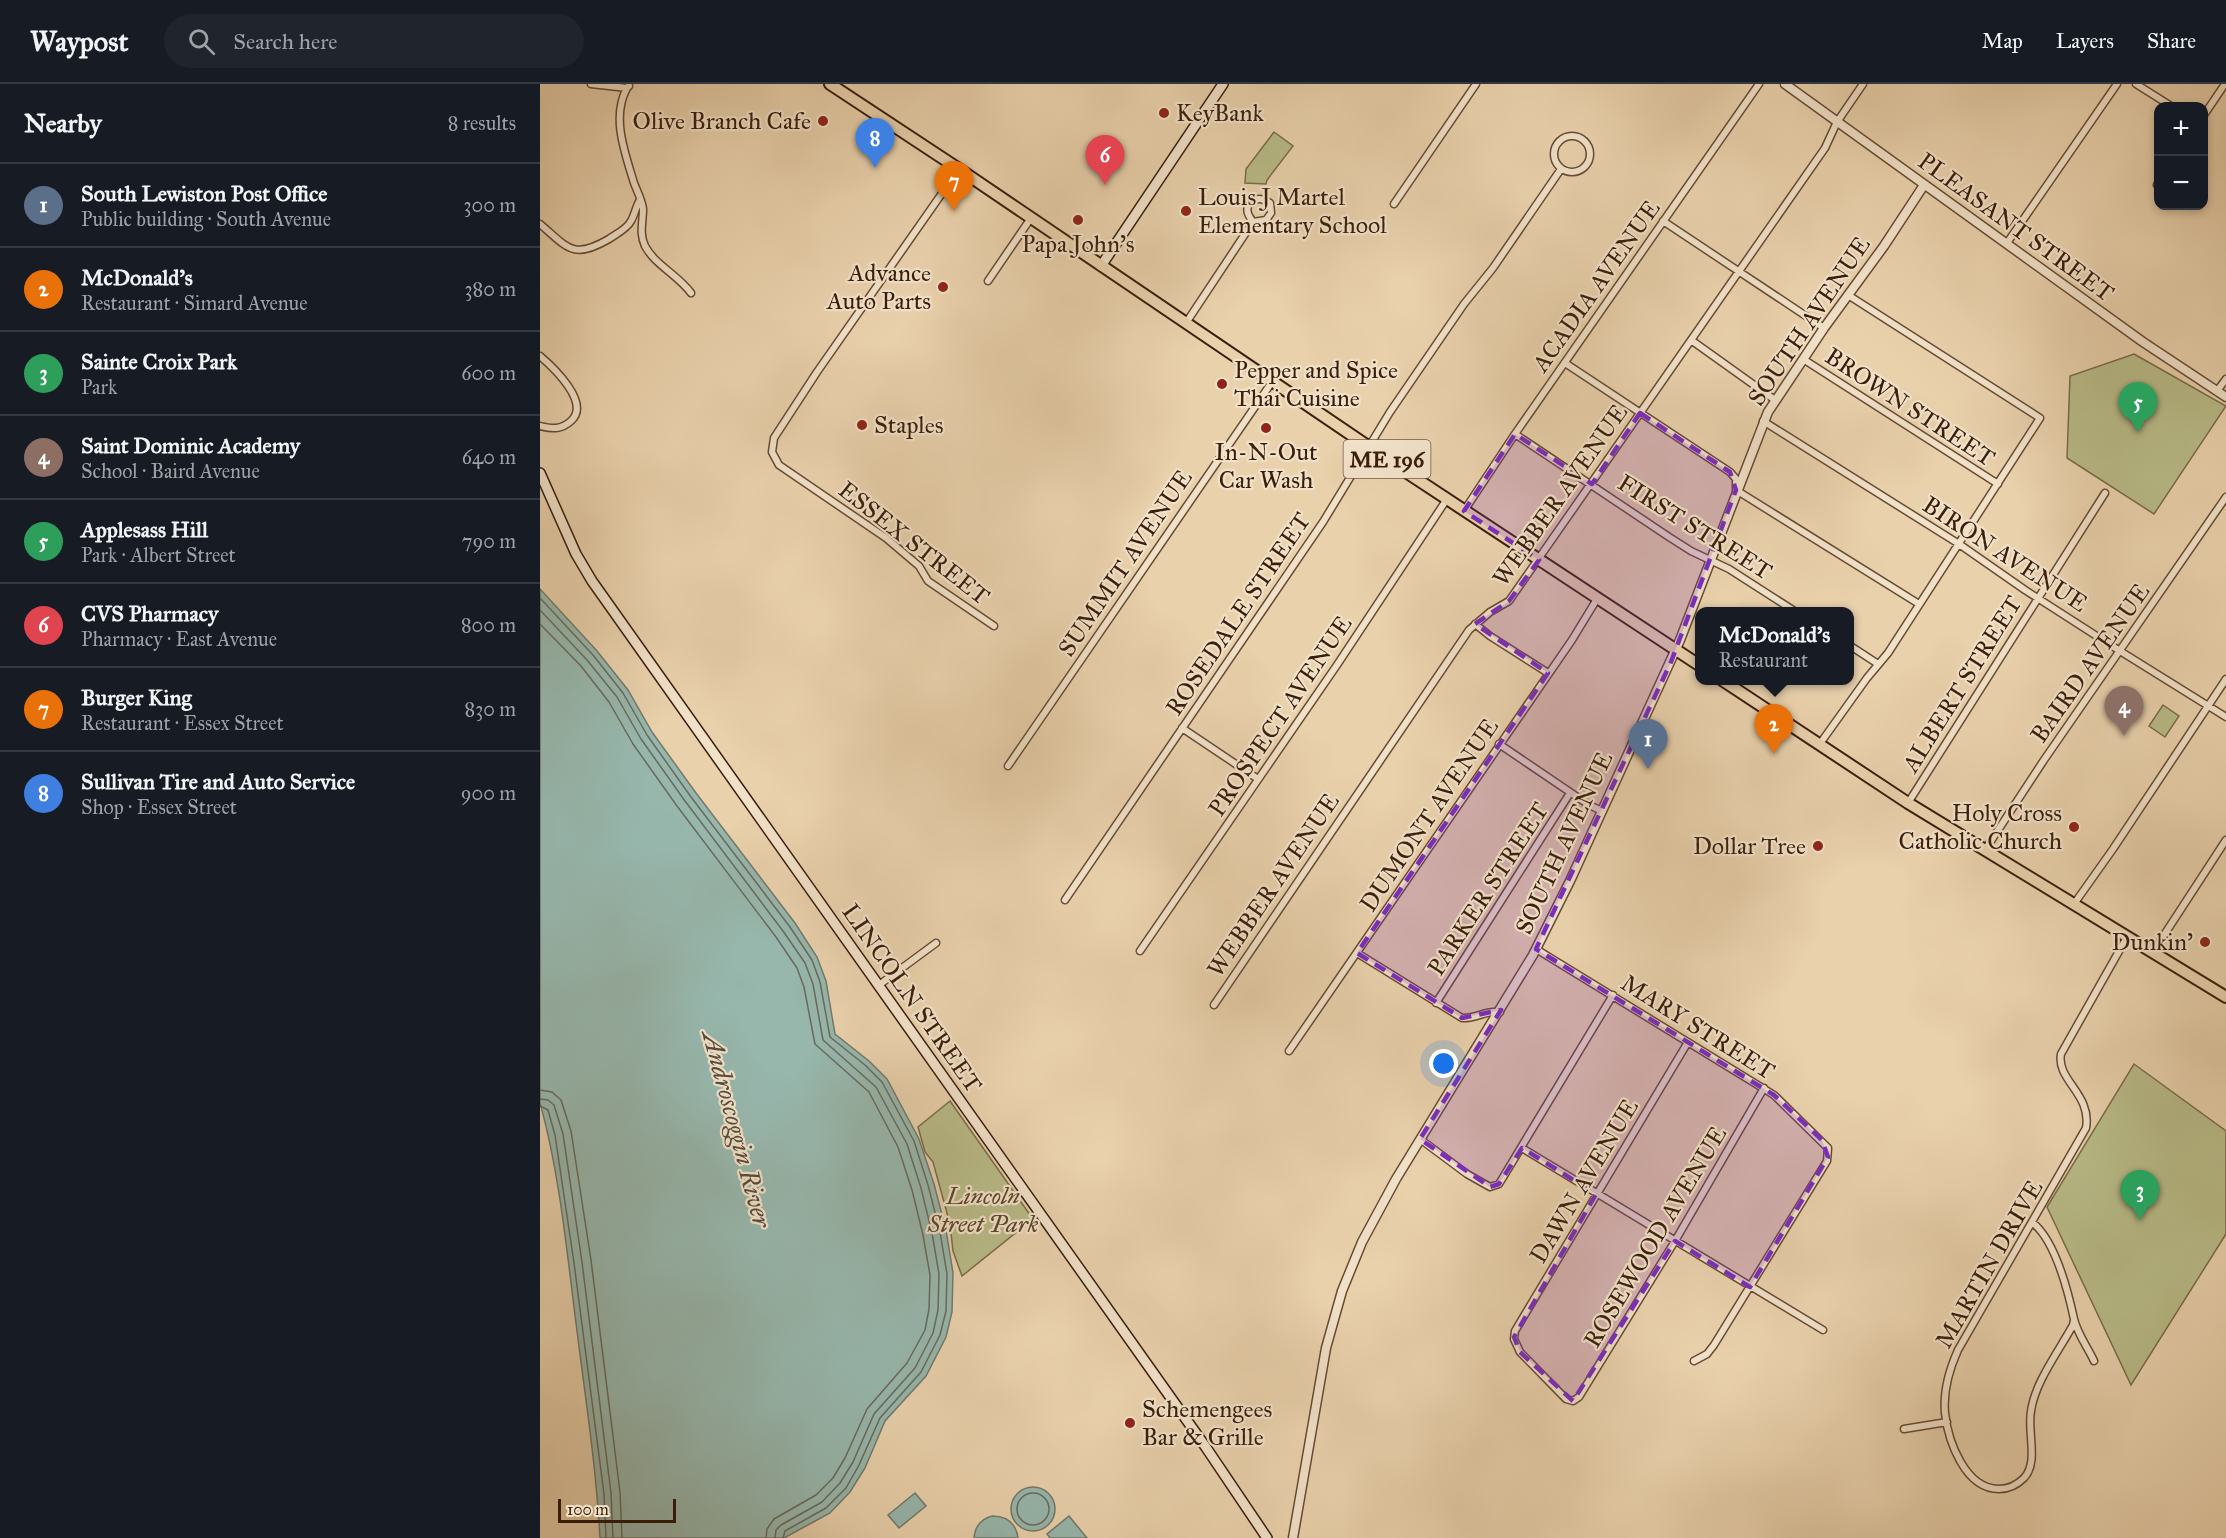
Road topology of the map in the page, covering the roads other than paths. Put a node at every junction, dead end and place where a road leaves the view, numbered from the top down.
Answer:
1 (591, 84) edge
2 (830, 84) edge
3 (1223, 84) edge
4 (1476, 84) edge
5 (1759, 84) edge
6 (1785, 84) edge
7 (1863, 84) edge
8 (2117, 84) edge
9 (2136, 84) edge
10 (2225, 84) edge
11 (629, 86) edge
12 (2165, 102) edge
13 (2208, 109) edge
14 (1837, 122) junction
15 (958, 169) junction
16 (1561, 169) junction
17 (1924, 185) junction
18 (640, 200) junction
19 (1394, 204) dead end
20 (1031, 218) junction
21 (1663, 221) junction
22 (1253, 222) junction
23 (540, 224) edge
24 (2007, 243) junction
25 (1101, 266) junction
26 (1739, 272) junction
27 (988, 281) dead end
28 (690, 293) dead end
29 (1848, 295) junction
30 (1186, 324) junction
31 (1824, 328) junction
32 (1691, 340) junction
33 (540, 356) edge
34 (1803, 359) junction
35 (1565, 363) junction
36 (2226, 380) edge
37 (1272, 382) junction
38 (2217, 391) junction
39 (2226, 397) edge
40 (1775, 400) junction
41 (1640, 414) junction
42 (1763, 421) junction
43 (540, 426) edge
44 (1515, 434) junction
45 (1369, 447) junction
46 (540, 473) edge
47 (1998, 484) junction
48 (1591, 485) junction
49 (1736, 490) junction
50 (2104, 492) dead end
51 (2226, 497) edge
52 (1446, 499) junction
53 (1464, 511) junction
54 (1959, 544) junction
55 (1710, 559) junction
56 (1539, 560) junction
57 (2038, 598) junction
58 (1598, 599) junction
59 (1919, 604) junction
60 (1788, 607) edge
61 (1475, 624) junction
62 (994, 626) dead end
63 (1854, 648) edge
64 (1675, 649) junction
65 (2120, 651) junction
66 (1695, 662) edge
67 (1878, 664) junction
68 (1548, 673) junction
69 (2226, 679) edge
70 (1728, 685) edge
71 (2208, 706) junction
72 (2226, 717) edge
73 (1182, 728) junction
74 (1499, 744) junction
75 (1818, 745) junction
76 (1008, 766) dead end
77 (1258, 779) junction
78 (1570, 793) junction
79 (1908, 803) junction
80 (1602, 811) junction
81 (2226, 840) edge
82 (1985, 850) junction
83 (1065, 900) dead end
84 (2074, 903) junction
85 (2127, 937) junction
86 (936, 943) dead end
87 (1536, 949) junction
88 (1140, 951) dead end
89 (2153, 952) junction
90 (1357, 953) junction
91 (879, 985) junction
92 (1613, 995) junction
93 (2226, 997) edge
94 (1436, 1003) junction
95 (1214, 1005) dead end
96 (1500, 1012) junction
97 (1688, 1042) junction
98 (1289, 1052) dead end
99 (1764, 1088) junction
100 (1420, 1139) junction
101 (1522, 1148) junction
102 (1596, 1194) junction
103 (2032, 1222) junction
104 (1675, 1241) junction
105 (1750, 1287) junction
106 (2074, 1320) junction
107 (1823, 1330) dead end
108 (1694, 1361) dead end
109 (2094, 1361) dead end
110 (1573, 1401) joint
111 (1947, 1422) junction
112 (1904, 1429) dead end
113 (1267, 1538) edge
114 (1293, 1538) edge

1 - 11 street
2 - 15 highway, ME 196
3 - 25 main road
4 - 19 street
5 - 21 street, ACADIA AVENUE
6 - 14 street, PLEASANT STREET
7 - 14 street, WEBBER AVENUE
8 - 24 street
9 - 12 street
10 - 13 street
11 - 18 street
14 - 17 street, PLEASANT STREET
14 - 26 street, WEBBER AVENUE
15 - 20 highway, ME 196
15 - 62 street, ESSEX STREET
16 - 16 street
16 - 45 street, ROSEDALE STREET
17 - 24 street, PLEASANT STREET
17 - 29 street, SOUTH AVENUE
18 - 23 street
18 - 28 street
20 - 25 highway, ME 196
20 - 27 street
21 - 26 street
21 - 35 street, ACADIA AVENUE
22 - 22 street
22 - 30 street
24 - 38 street, PLEASANT STREET
25 - 30 highway, ME 196
26 - 31 street
26 - 32 street, WEBBER AVENUE
29 - 31 street, SOUTH AVENUE
29 - 47 street
30 - 37 highway, ME 196
31 - 34 street, SOUTH AVENUE
32 - 40 street
32 - 41 street, WEBBER AVENUE
33 - 43 street
34 - 40 street, SOUTH AVENUE
34 - 47 street, BROWN STREET
35 - 41 street
35 - 44 street, ACADIA AVENUE
36 - 38 street
37 - 45 highway, ME 196
37 - 76 street, SUMMIT AVENUE
38 - 39 street, PLEASANT STREET
40 - 42 street, SOUTH AVENUE
41 - 48 street, WEBBER AVENUE
41 - 49 street
42 - 49 street, SOUTH AVENUE
42 - 54 street, BIRON AVENUE
44 - 48 street, FIRST STREET
44 - 53 street, ACADIA AVENUE
45 - 52 highway, ME 196
45 - 73 street, ROSEDALE STREET
46 - 91 main road, LINCOLN STREET
47 - 54 street
48 - 55 street, FIRST STREET
48 - 56 street, WEBBER AVENUE
49 - 55 street, SOUTH AVENUE
49 - 59 street
50 - 57 street, ALBERT STREET
51 - 65 street, BAIRD AVENUE
52 - 53 highway, ME 196
52 - 77 street, PROSPECT AVENUE
53 - 56 highway, ME 196
54 - 57 street, BIRON AVENUE
54 - 59 street
55 - 60 street, FIRST STREET
55 - 64 street, SOUTH AVENUE
56 - 58 highway, ME 196
56 - 61 street, WEBBER AVENUE
57 - 65 street, BIRON AVENUE
57 - 79 street, ALBERT STREET
58 - 64 highway, ME 196
58 - 68 street, DUMONT AVENUE
59 - 67 street
61 - 68 street
61 - 95 street, WEBBER AVENUE
63 - 67 street
64 - 66 highway, ME 196
64 - 80 street, SOUTH AVENUE
65 - 71 street, BIRON AVENUE
65 - 82 street, BAIRD AVENUE
67 - 75 street
68 - 74 street, DUMONT AVENUE
69 - 71 street
70 - 75 highway
71 - 72 street, BIRON AVENUE
71 - 84 street
73 - 77 street
73 - 83 street, ROSEDALE STREET
74 - 78 street
74 - 90 street, DUMONT AVENUE
75 - 79 highway
77 - 88 street, PROSPECT AVENUE
78 - 80 street
78 - 94 street, PARKER STREET
79 - 82 highway
80 - 87 street, SOUTH AVENUE
81 - 89 street
82 - 84 highway
84 - 85 highway
85 - 89 highway
85 - 103 street, MARTIN DRIVE
86 - 91 street
87 - 92 street, MARY STREET
87 - 96 street, SOUTH AVENUE
89 - 93 highway
90 - 94 street
90 - 98 street, DUMONT AVENUE
91 - 113 main road, LINCOLN STREET
92 - 97 street, MARY STREET
92 - 101 street
94 - 96 street
96 - 100 street, SOUTH AVENUE
97 - 99 street, MARY STREET
97 - 102 street, DAWN AVENUE
99 - 104 street, ROSEWOOD AVENUE
99 - 105 street, MARY STREET
100 - 101 street
100 - 114 street, SOUTH AVENUE
101 - 102 street
102 - 104 street
102 - 110 street, DAWN AVENUE
103 - 106 street
103 - 111 street, MARTIN DRIVE
104 - 105 street
104 - 110 street, ROSEWOOD AVENUE
105 - 107 street
105 - 108 street
106 - 109 street
106 - 111 street, MARTIN DRIVE
111 - 112 street

